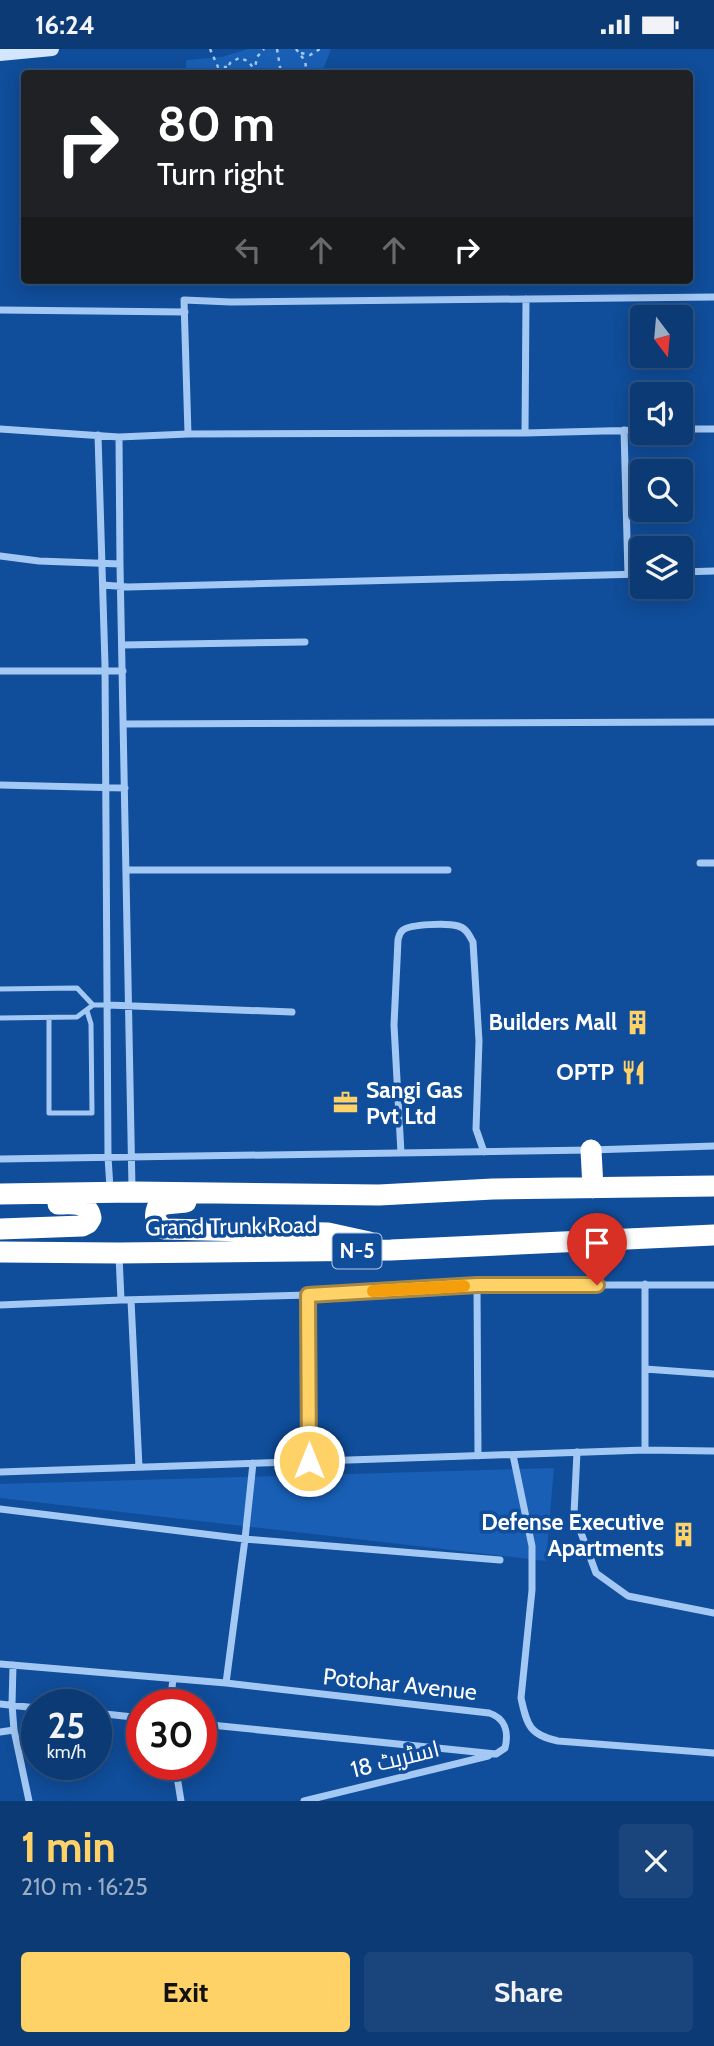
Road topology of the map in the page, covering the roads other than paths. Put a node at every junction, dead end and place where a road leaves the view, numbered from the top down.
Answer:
1 (52, 49) edge
2 (0, 54) edge
3 (714, 297) edge
4 (526, 299) junction
5 (0, 310) edge
6 (185, 312) junction
7 (0, 429) edge
8 (693, 429) edge
9 (714, 429) edge
10 (624, 431) junction
11 (630, 431) edge
12 (525, 433) junction
13 (188, 434) junction
14 (99, 435) junction
15 (119, 436) junction
16 (0, 556) edge
17 (102, 562) junction
18 (120, 564) junction
19 (714, 571) edge
20 (693, 572) edge
21 (628, 575) joint
22 (103, 585) junction
23 (120, 586) junction
24 (304, 642) dead end
25 (122, 645) junction
26 (105, 670) junction
27 (0, 671) edge
28 (122, 671) junction
29 (714, 722) edge
30 (124, 724) junction
31 (0, 785) edge
32 (106, 787) junction
33 (125, 788) junction
34 (700, 863) dead end
35 (714, 863) edge
36 (126, 870) junction
37 (448, 870) dead end
38 (0, 989) edge
39 (93, 1005) junction
40 (108, 1005) junction
41 (130, 1006) junction
42 (88, 1011) junction
43 (292, 1012) dead end
44 (0, 1018) edge
45 (49, 1018) junction
46 (714, 1146) edge
47 (592, 1150) junction
48 (484, 1151) junction
49 (401, 1153) junction
50 (108, 1157) junction
51 (132, 1157) junction
52 (0, 1159) edge
53 (714, 1186) edge
54 (593, 1188) junction
55 (110, 1192) junction
56 (132, 1192) junction
57 (0, 1194) edge
58 (379, 1195) junction
59 (0, 1205) edge
60 (0, 1229) edge
61 (714, 1235) edge
62 (391, 1250) junction
63 (0, 1252) edge
64 (118, 1253) junction
65 (645, 1284) junction
66 (477, 1285) junction
67 (714, 1285) edge
68 (308, 1295) junction
69 (121, 1300) junction
70 (131, 1300) junction
71 (0, 1305) edge
72 (645, 1369) junction
73 (714, 1374) edge
74 (645, 1450) junction
75 (714, 1451) edge
76 (577, 1453) junction
77 (513, 1455) junction
78 (478, 1456) junction
79 (309, 1461) junction
80 (253, 1463) junction
81 (139, 1467) junction
82 (0, 1472) edge
83 (0, 1509) edge
84 (245, 1539) junction
85 (500, 1560) dead end
86 (714, 1613) edge
87 (0, 1664) edge
88 (13, 1665) junction
89 (173, 1679) junction
90 (226, 1683) junction
91 (172, 1689) edge
92 (0, 1704) edge
93 (12, 1705) junction
94 (21, 1706) edge
95 (217, 1726) edge
96 (14, 1730) junction
97 (0, 1732) edge
98 (714, 1753) edge
99 (496, 1754) junction
100 (178, 1780) edge
101 (29, 1801) edge
102 (181, 1801) edge
103 (304, 1801) edge

1 - 2 street
3 - 4 street
4 - 6 street
4 - 12 street
5 - 6 street
6 - 13 street
7 - 14 street
8 - 9 street
10 - 11 street
10 - 12 street
10 - 21 street
12 - 13 street
13 - 15 street
14 - 15 street
14 - 17 street
15 - 18 street
16 - 17 street
17 - 18 street
17 - 22 street
18 - 23 street
19 - 20 street
21 - 23 street
22 - 23 street
22 - 26 street
23 - 25 street
24 - 25 street
25 - 28 street
26 - 27 street
26 - 28 street
26 - 32 street
28 - 30 street
29 - 30 street
30 - 33 street
31 - 32 street
32 - 33 street
32 - 40 street
33 - 36 street
34 - 35 street
36 - 37 street
36 - 41 street
38 - 39 lane
39 - 40 lane
39 - 42 lane
40 - 41 street
40 - 50 street
41 - 43 street
41 - 51 street
42 - 45 lane
42 - 45 lane
44 - 45 lane
46 - 47 street
47 - 48 street
47 - 54 highway
48 - 49 street
48 - 49 street
49 - 51 street
50 - 51 street
50 - 52 street
50 - 55 street
51 - 56 street
53 - 54 highway, Grand Trunk Road
54 - 58 highway, Grand Trunk Road
55 - 56 highway, Grand Trunk Road
55 - 57 highway, Grand Trunk Road
56 - 58 highway, Grand Trunk Road
58 - 62 highway
59 - 60 highway
61 - 62 highway, Grand Trunk Road / N-5
62 - 64 highway, Grand Trunk Road / N-5
63 - 64 highway, Grand Trunk Road / N-5
64 - 69 street
65 - 66 street
65 - 67 street
65 - 72 street
66 - 68 street
66 - 78 street
68 - 70 street
68 - 79 street
69 - 70 street
69 - 71 street
70 - 81 street
72 - 73 street
72 - 74 street
74 - 75 street
74 - 76 street
76 - 77 street
76 - 86 street
77 - 78 street
77 - 98 street
78 - 79 street
79 - 80 street
80 - 81 street
80 - 84 street
81 - 82 street
83 - 84 street
84 - 85 street
84 - 90 street
87 - 88 street, Potohar Avenue
88 - 89 street, Potohar Avenue
88 - 93 street
89 - 90 street, Potohar Avenue
89 - 91 street
90 - 99 street, Potohar Avenue
92 - 93 street
93 - 94 street
93 - 96 street
95 - 99 street
96 - 97 street
96 - 101 street
99 - 103 street, اسٹریٹ 18
100 - 102 street

